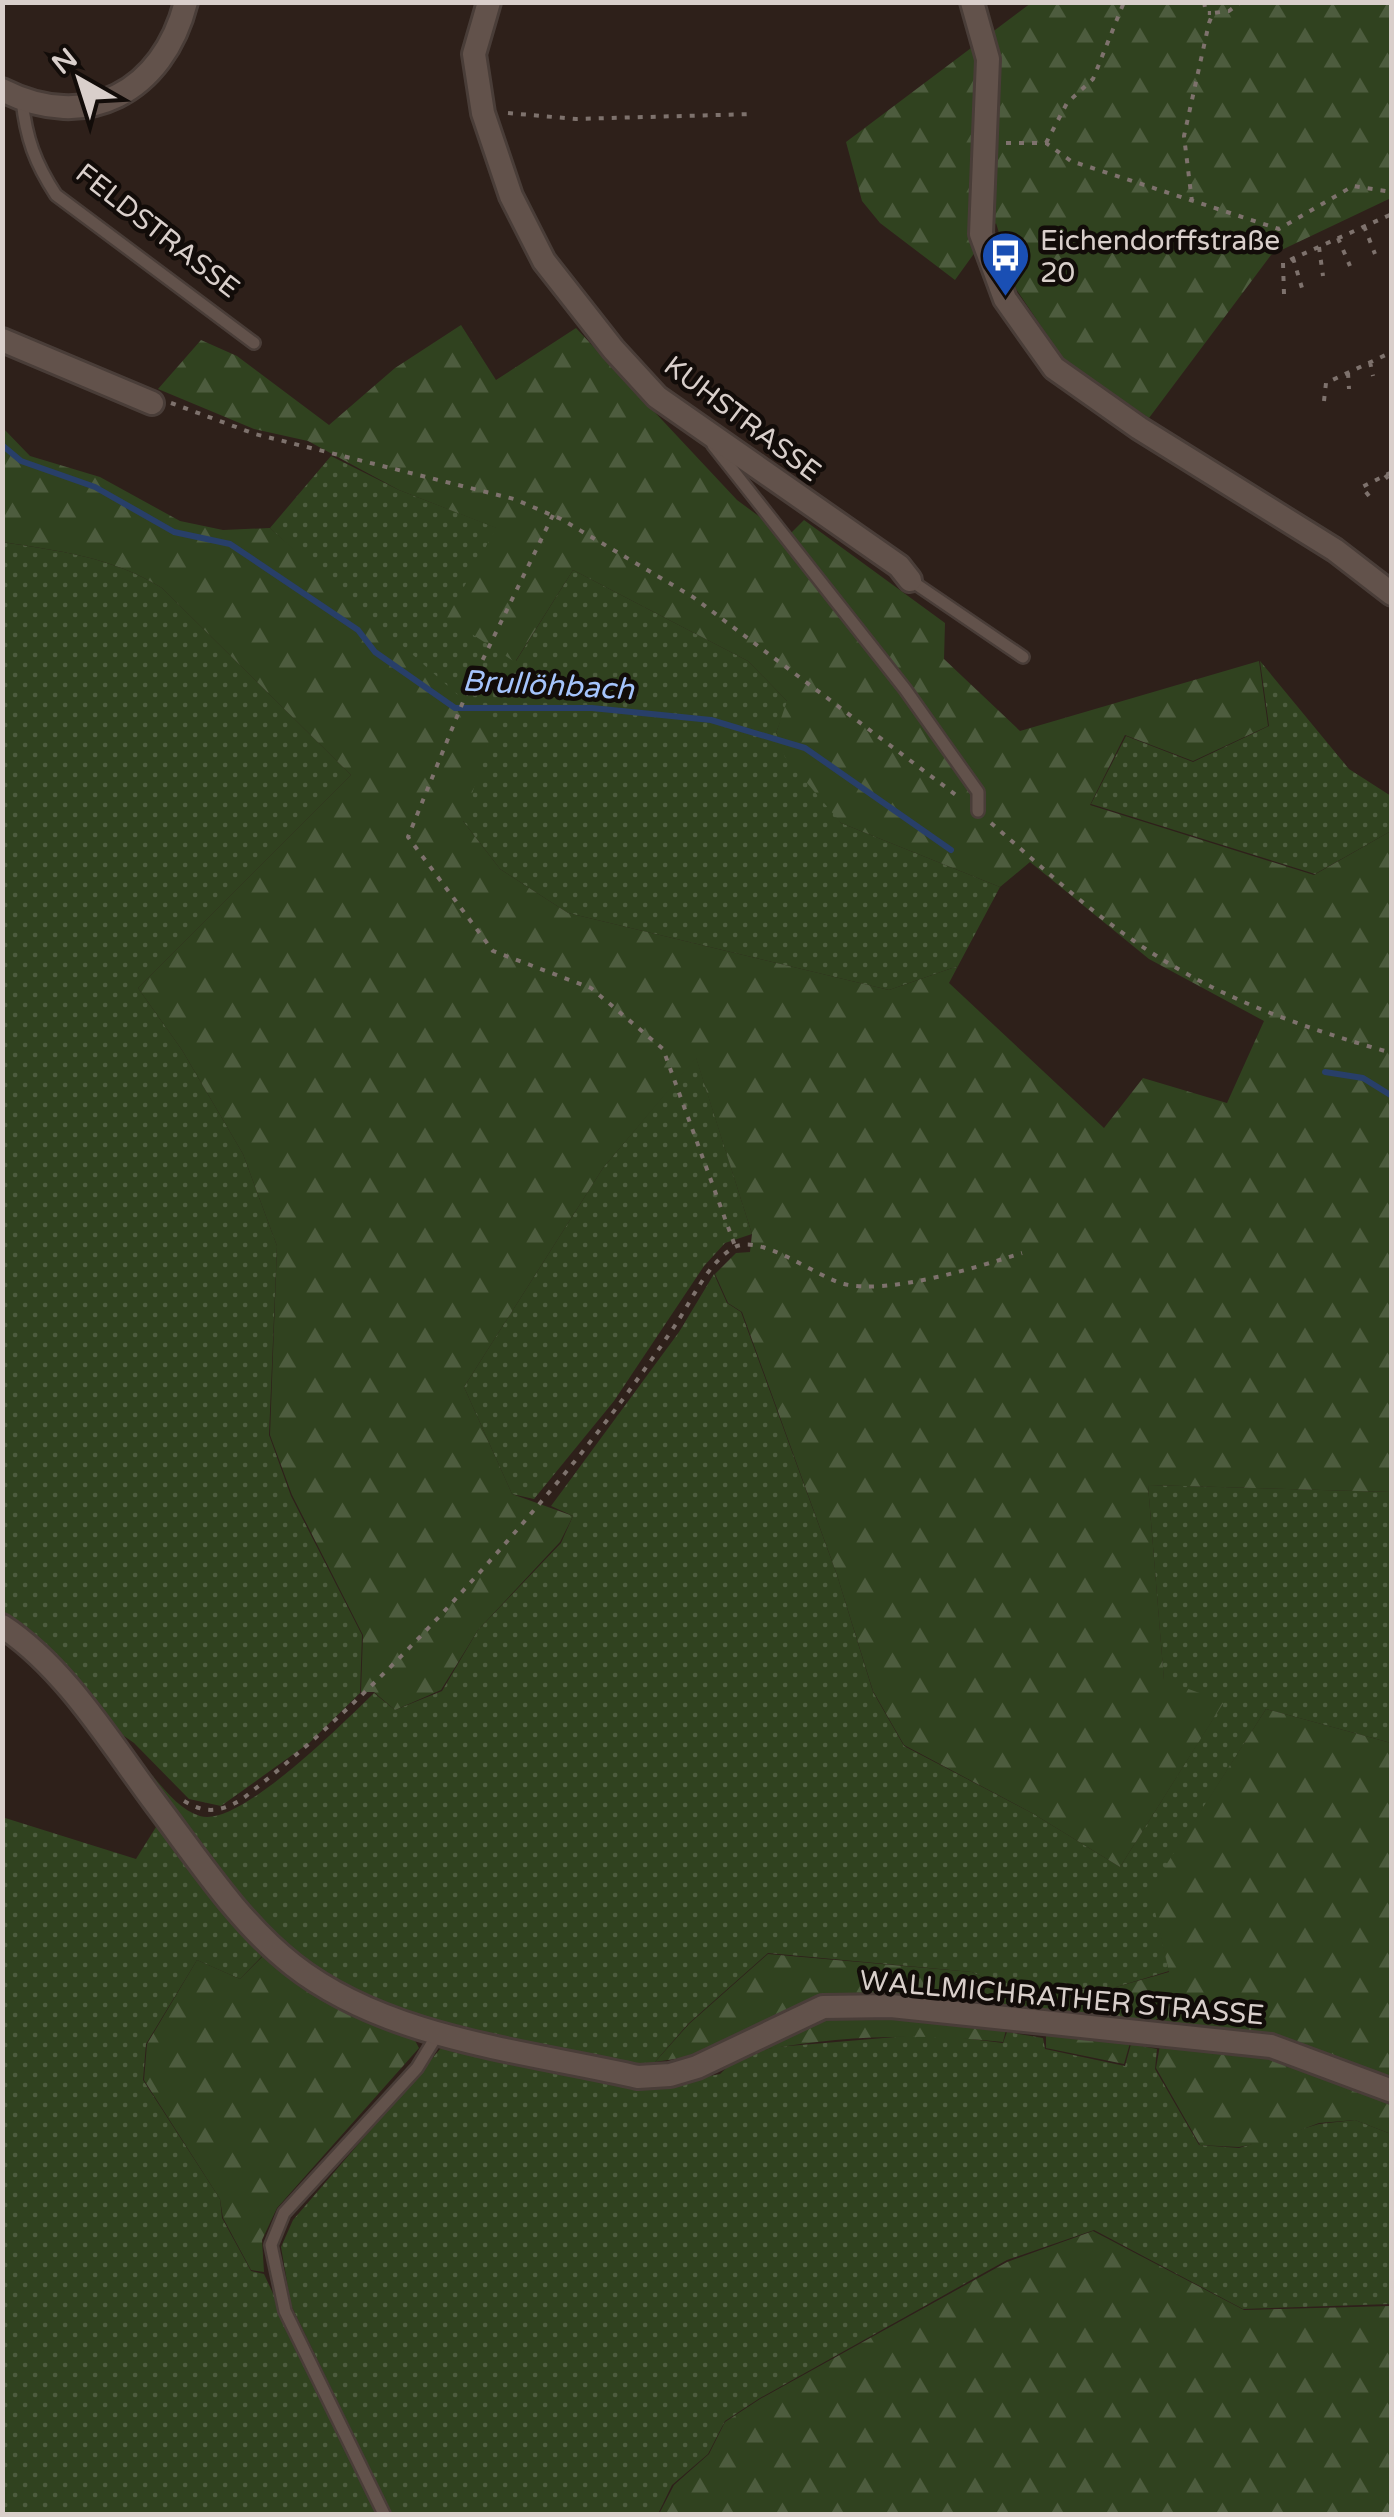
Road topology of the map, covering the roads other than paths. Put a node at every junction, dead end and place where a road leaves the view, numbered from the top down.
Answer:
1 (186, 2) edge
2 (488, 2) edge
3 (972, 2) edge
4 (12, 95) edge
5 (6, 342) edge
6 (254, 342) dead end
7 (152, 403) road end
8 (698, 426) junction
9 (910, 580) joint
10 (1392, 594) edge
11 (1023, 656) dead end
12 (978, 811) road end
13 (2, 1626) edge
14 (439, 2032) junction
15 (1392, 2091) edge
16 (384, 2514) edge

1 - 4 street, FELDSTRASSE
2 - 8 street, KUHSTRASSE
3 - 10 street
4 - 6 lane, FELDSTRASSE
5 - 7 street
8 - 9 street, KUHSTRASSE
8 - 12 lane
9 - 11 lane
13 - 14 street, WALLMICHRATHER STRASSE
14 - 15 street, WALLMICHRATHER STRASSE
14 - 16 lane

